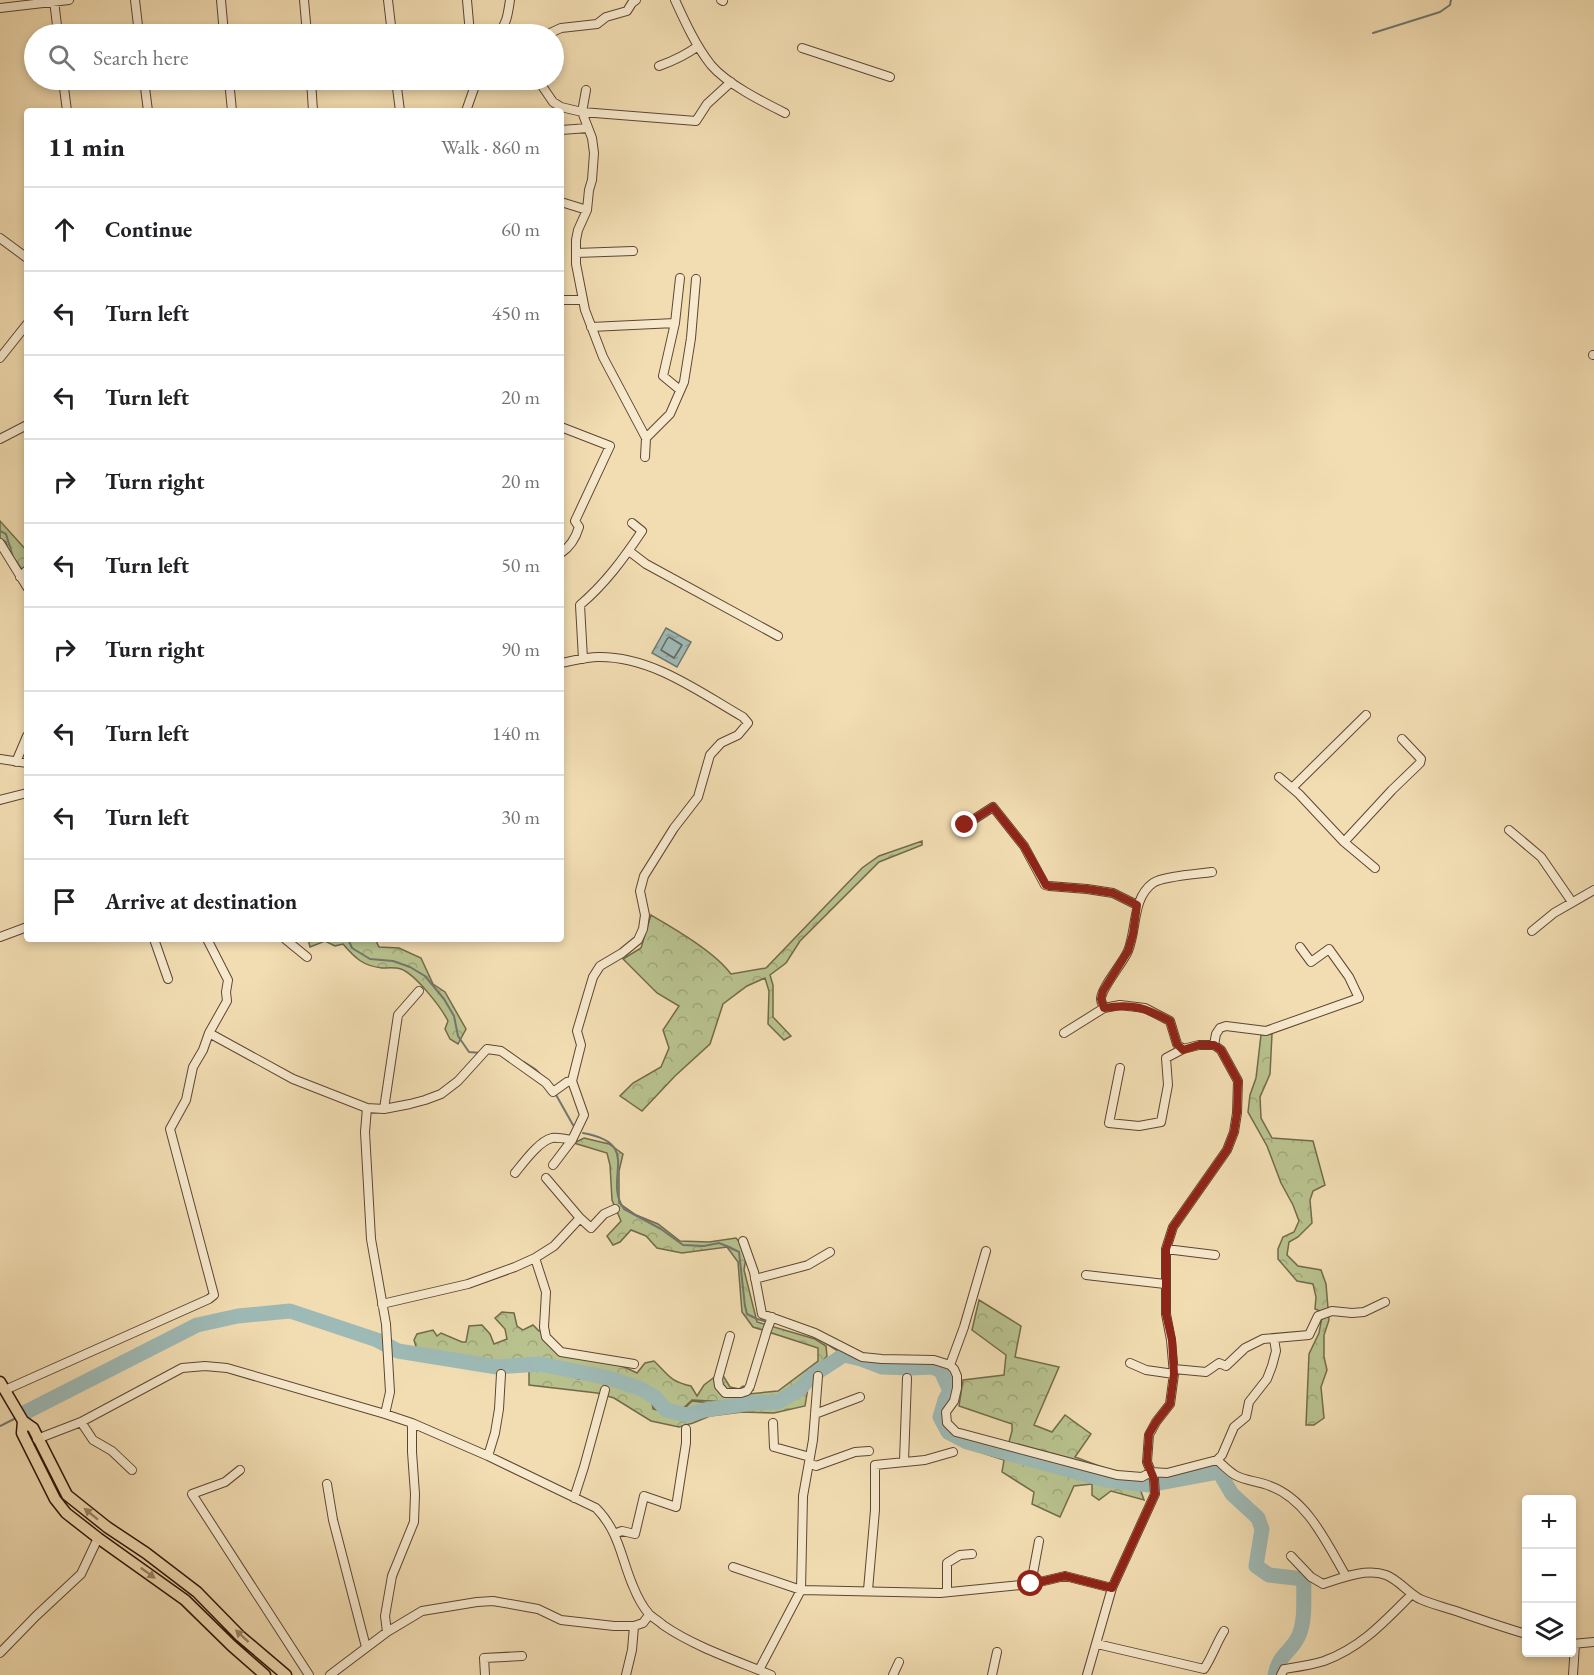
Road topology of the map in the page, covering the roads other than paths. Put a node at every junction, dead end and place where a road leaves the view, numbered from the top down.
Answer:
1 (69, 0) edge
2 (135, 0) edge
3 (221, 0) edge
4 (304, 0) edge
5 (388, 0) edge
6 (467, 0) edge
7 (510, 0) edge
8 (636, 0) edge
9 (675, 0) edge
10 (55, 1) edge
11 (0, 8) edge
12 (57, 24) edge
13 (138, 24) edge
14 (223, 24) edge
15 (306, 24) edge
16 (391, 24) edge
17 (469, 24) edge
18 (506, 24) edge
19 (564, 28) edge
20 (698, 46) junction
21 (802, 48) dead end
22 (658, 66) dead end
23 (890, 77) dead end
24 (731, 82) junction
25 (64, 90) edge
26 (145, 90) edge
27 (230, 90) edge
28 (312, 90) edge
29 (397, 90) edge
30 (473, 90) edge
31 (544, 90) edge
32 (586, 90) dead end
33 (67, 108) edge
34 (148, 108) edge
35 (232, 108) edge
36 (313, 108) edge
37 (400, 108) edge
38 (467, 108) edge
39 (582, 112) junction
40 (785, 113) dead end
41 (588, 128) junction
42 (564, 130) edge
43 (564, 203) edge
44 (587, 210) junction
45 (0, 238) edge
46 (633, 251) dead end
47 (576, 253) junction
48 (24, 256) edge
49 (680, 278) dead end
50 (696, 279) dead end
51 (564, 300) edge
52 (583, 300) junction
53 (675, 323) junction
54 (591, 327) junction
55 (24, 328) edge
56 (0, 358) edge
57 (680, 390) junction
58 (24, 427) edge
59 (564, 428) edge
60 (646, 438) junction
61 (0, 439) edge
62 (645, 457) dead end
63 (632, 523) dead end
64 (0, 543) edge
65 (564, 551) edge
66 (629, 551) junction
67 (24, 573) edge
68 (20, 577) junction
69 (24, 583) edge
70 (778, 636) dead end
71 (583, 658) junction
72 (564, 662) edge
73 (1366, 715) dead end
74 (1402, 740) dead end
75 (24, 743) edge
76 (0, 759) edge
77 (16, 762) junction
78 (24, 763) edge
79 (1279, 777) dead end
80 (1292, 788) junction
81 (24, 794) edge
82 (0, 800) edge
83 (965, 825) dead end
84 (1509, 830) dead end
85 (1344, 842) junction
86 (1375, 868) dead end
87 (1212, 872) dead end
88 (1594, 890) edge
89 (1572, 902) junction
90 (1137, 905) junction
91 (24, 928) edge
92 (1532, 931) dead end
93 (0, 937) edge
94 (155, 942) edge
95 (209, 942) edge
96 (289, 942) edge
97 (1300, 947) dead end
98 (307, 957) dead end
99 (168, 979) dead end
100 (419, 991) dead end
101 (1104, 1008) junction
102 (209, 1033) junction
103 (1064, 1033) dead end
104 (1214, 1045) junction
105 (1183, 1050) junction
106 (1120, 1068) dead end
107 (572, 1081) junction
108 (367, 1108) junction
109 (384, 1109) junction
110 (572, 1140) junction
111 (553, 1165) dead end
112 (515, 1173) dead end
113 (546, 1178) dead end
114 (615, 1209) dead end
115 (580, 1218) junction
116 (743, 1241) dead end
117 (1166, 1249) junction
118 (986, 1251) dead end
119 (830, 1252) dead end
120 (1215, 1255) dead end
121 (534, 1258) junction
122 (1086, 1275) dead end
123 (755, 1279) junction
124 (1165, 1284) junction
125 (1385, 1302) dead end
126 (382, 1304) junction
127 (772, 1317) junction
128 (730, 1336) dead end
129 (1274, 1339) junction
130 (1130, 1363) dead end
131 (634, 1364) dead end
132 (950, 1365) junction
133 (1174, 1371) junction
134 (501, 1374) dead end
135 (818, 1376) dead end
136 (907, 1378) dead end
137 (3, 1386) edge
138 (605, 1390) dead end
139 (860, 1397) dead end
140 (385, 1414) junction
141 (815, 1414) junction
142 (23, 1421) junction
143 (81, 1422) junction
144 (772, 1423) dead end
145 (412, 1424) junction
146 (686, 1429) dead end
147 (37, 1439) junction
148 (869, 1451) dead end
149 (953, 1452) dead end
150 (488, 1456) junction
151 (809, 1460) junction
152 (1217, 1460) junction
153 (904, 1461) junction
154 (132, 1470) dead end
155 (240, 1470) dead end
156 (1152, 1475) junction
157 (327, 1484) dead end
158 (574, 1498) junction
159 (615, 1534) junction
160 (98, 1538) junction
161 (1039, 1541) dead end
162 (972, 1554) dead end
163 (1291, 1556) dead end
164 (734, 1567) dead end
165 (1346, 1576) junction
166 (1031, 1584) junction
167 (1112, 1588) junction
168 (801, 1590) junction
169 (868, 1590) junction
170 (947, 1592) junction
171 (1412, 1594) junction
172 (649, 1615) junction
173 (634, 1626) junction
174 (1224, 1631) dead end
175 (387, 1632) junction
176 (1522, 1633) edge
177 (1594, 1642) edge
178 (1097, 1644) junction
179 (1576, 1644) edge
180 (366, 1647) junction
181 (997, 1652) dead end
182 (0, 1653) edge
183 (522, 1656) dead end
184 (1573, 1657) edge
185 (899, 1662) dead end
186 (759, 1670) junction
187 (265, 1675) edge
188 (286, 1675) edge
189 (309, 1675) edge
190 (330, 1675) edge
191 (485, 1675) edge
192 (626, 1675) edge
193 (771, 1675) edge
194 (893, 1675) edge
195 (992, 1675) edge
196 (1087, 1675) edge
197 (1281, 1675) edge
198 (1573, 1675) edge

1 - 10 street
2 - 13 street
3 - 14 street
4 - 15 street
5 - 16 street
6 - 17 street
7 - 18 street
8 - 19 street
9 - 20 street
10 - 11 street
10 - 12 street
20 - 22 street
20 - 24 street
21 - 23 street
24 - 39 street
24 - 40 street
25 - 33 street
26 - 34 street
27 - 35 street
28 - 36 street
29 - 37 street
30 - 38 street
31 - 39 street
32 - 39 street
39 - 41 street
41 - 42 street
41 - 44 street
43 - 44 street
44 - 47 street
45 - 48 street
46 - 47 street
47 - 52 street
49 - 53 street
50 - 57 street
51 - 52 street
52 - 54 street
53 - 54 street
53 - 57 street
54 - 60 street
55 - 56 street
57 - 60 street
58 - 61 street
59 - 65 street
60 - 62 street
63 - 66 street
64 - 68 street
66 - 70 street
66 - 71 street
67 - 68 street
68 - 69 street
71 - 72 street
71 - 107 street
73 - 80 street
74 - 85 street
75 - 77 street
76 - 77 street
77 - 78 street
79 - 80 street
80 - 85 street
81 - 82 street
83 - 90 street
84 - 89 street
85 - 86 street
87 - 90 street
88 - 89 street
89 - 92 street
90 - 101 street
91 - 93 street
94 - 99 street
95 - 102 street
96 - 98 street
97 - 104 street
100 - 109 street
101 - 103 street
101 - 105 street
102 - 108 street
102 - 137 street
104 - 105 street
104 - 117 street
105 - 106 street
107 - 109 street
107 - 110 street
108 - 109 street
108 - 126 street
110 - 111 street
110 - 112 street
113 - 115 street
114 - 115 street
115 - 121 street
116 - 123 street
117 - 120 street
117 - 124 street
118 - 132 street
119 - 123 street
121 - 126 street
121 - 131 street
122 - 124 street
123 - 127 street
124 - 133 street
125 - 129 street
126 - 140 street
127 - 128 street
127 - 132 street
129 - 133 street
129 - 152 street
130 - 133 street
132 - 156 street
133 - 156 street
134 - 150 street
135 - 141 street
136 - 153 street
137 - 142 main road
138 - 158 street
139 - 141 street
140 - 143 street
140 - 145 street
141 - 151 street
142 - 147 main road
142 - 160 main road
143 - 147 street
143 - 154 street
144 - 151 street
145 - 150 street
145 - 175 street
146 - 159 street
188 -> 147 main road
148 - 151 street
149 - 153 street
150 - 158 street
151 - 168 street
152 - 156 street
152 - 165 street
153 - 169 street
155 - 189 street
156 - 167 street
157 - 180 street
158 - 159 street
159 - 172 street
160 - 182 street
160 -> 187 main road
161 - 166 street
162 - 170 street
163 - 165 street
164 - 168 street
165 - 171 street
166 - 167 street
166 - 170 street
167 - 178 street
168 - 169 street
168 - 186 street
169 - 170 street
171 - 176 street
171 - 197 street
172 - 173 street
172 - 186 street
173 - 175 street
173 - 192 street
174 - 178 street
175 - 180 street
177 - 179 street
178 - 196 street
180 - 190 street
181 - 195 street
183 - 191 street
184 - 198 street
185 - 194 street
186 - 193 street

